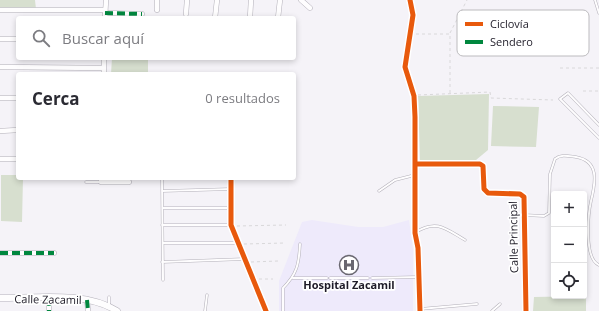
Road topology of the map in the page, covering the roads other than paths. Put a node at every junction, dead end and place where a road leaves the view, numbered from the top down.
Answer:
1 (106, 0) edge
2 (157, 0) edge
3 (187, 0) edge
4 (217, 0) edge
5 (251, 0) edge
6 (280, 0) edge
7 (301, 0) edge
8 (410, 0) edge
9 (595, 0) edge
10 (310, 8) dead end
11 (0, 10) edge
12 (157, 10) dead end
13 (599, 12) edge
14 (105, 14) edge
15 (142, 14) dead end
16 (186, 14) dead end
17 (215, 16) edge
18 (250, 16) edge
19 (278, 16) edge
20 (0, 39) edge
21 (16, 39) edge
22 (104, 60) edge
23 (0, 68) edge
24 (104, 68) junction
25 (104, 72) edge
26 (0, 98) edge
27 (16, 98) edge
28 (599, 125) edge
29 (16, 130) edge
30 (0, 131) edge
31 (599, 138) edge
32 (0, 159) edge
33 (16, 159) edge
34 (416, 164) junction
35 (416, 174) junction
36 (101, 180) edge
37 (162, 180) edge
38 (231, 180) edge
39 (86, 182) dead end
40 (129, 182) dead end
41 (231, 190) junction
42 (162, 191) junction
43 (379, 191) dead end
44 (162, 208) junction
45 (231, 208) junction
46 (524, 215) junction
47 (232, 225) junction
48 (162, 226) junction
49 (415, 233) junction
50 (465, 240) dead end
51 (163, 243) junction
52 (240, 243) junction
53 (300, 244) dead end
54 (0, 253) edge
55 (54, 253) dead end
56 (247, 261) junction
57 (162, 262) junction
58 (599, 265) edge
59 (419, 277) junction
60 (293, 278) junction
61 (368, 278) dead end
62 (372, 278) dead end
63 (163, 280) dead end
64 (207, 295) dead end
65 (110, 297) dead end
66 (0, 298) edge
67 (49, 298) junction
68 (87, 300) junction
69 (476, 304) dead end
70 (500, 304) dead end
71 (109, 306) junction
72 (420, 310) edge
73 (50, 311) edge
74 (88, 311) edge
75 (117, 311) edge
76 (205, 311) edge
77 (266, 311) edge
78 (282, 311) edge
79 (492, 311) edge
80 (526, 311) edge

1 - 14 street
2 - 12 street
3 - 16 street
4 - 17 street
5 - 18 street
6 - 19 street
7 - 10 street
8 - 34 street
9 - 13 lane
11 - 14 street
14 - 15 street
20 - 21 street
22 - 24 street
23 - 24 street
24 - 25 street
26 - 27 street
28 - 31 lane
29 - 30 street
32 - 33 street
34 - 35 street
34 - 46 street, Calle Principal
35 - 43 lane
35 - 49 street
36 - 39 lane
36 - 40 street
37 - 42 lane
38 - 41 street
41 - 42 lane
41 - 45 street
42 - 44 lane
44 - 45 lane
44 - 48 lane
45 - 47 street
46 - 58 lane
46 - 80 street, Calle Principal
47 - 48 lane
47 - 52 street
48 - 51 lane
49 - 50 lane
49 - 59 street
51 - 52 lane
51 - 57 lane
52 - 56 street
53 - 60 lane
54 - 55 street
56 - 57 lane
56 - 77 street
57 - 63 lane
59 - 62 lane
59 - 72 street
60 - 61 lane
60 - 78 lane
64 - 76 lane
65 - 71 lane
66 - 67 street, Calle Zacamil
67 - 68 street, Calle Zacamil
67 - 73 street
68 - 71 street, Calle Zacamil
68 - 74 street
69 - 72 lane
70 - 79 lane
71 - 75 street, Calle Zacamil

